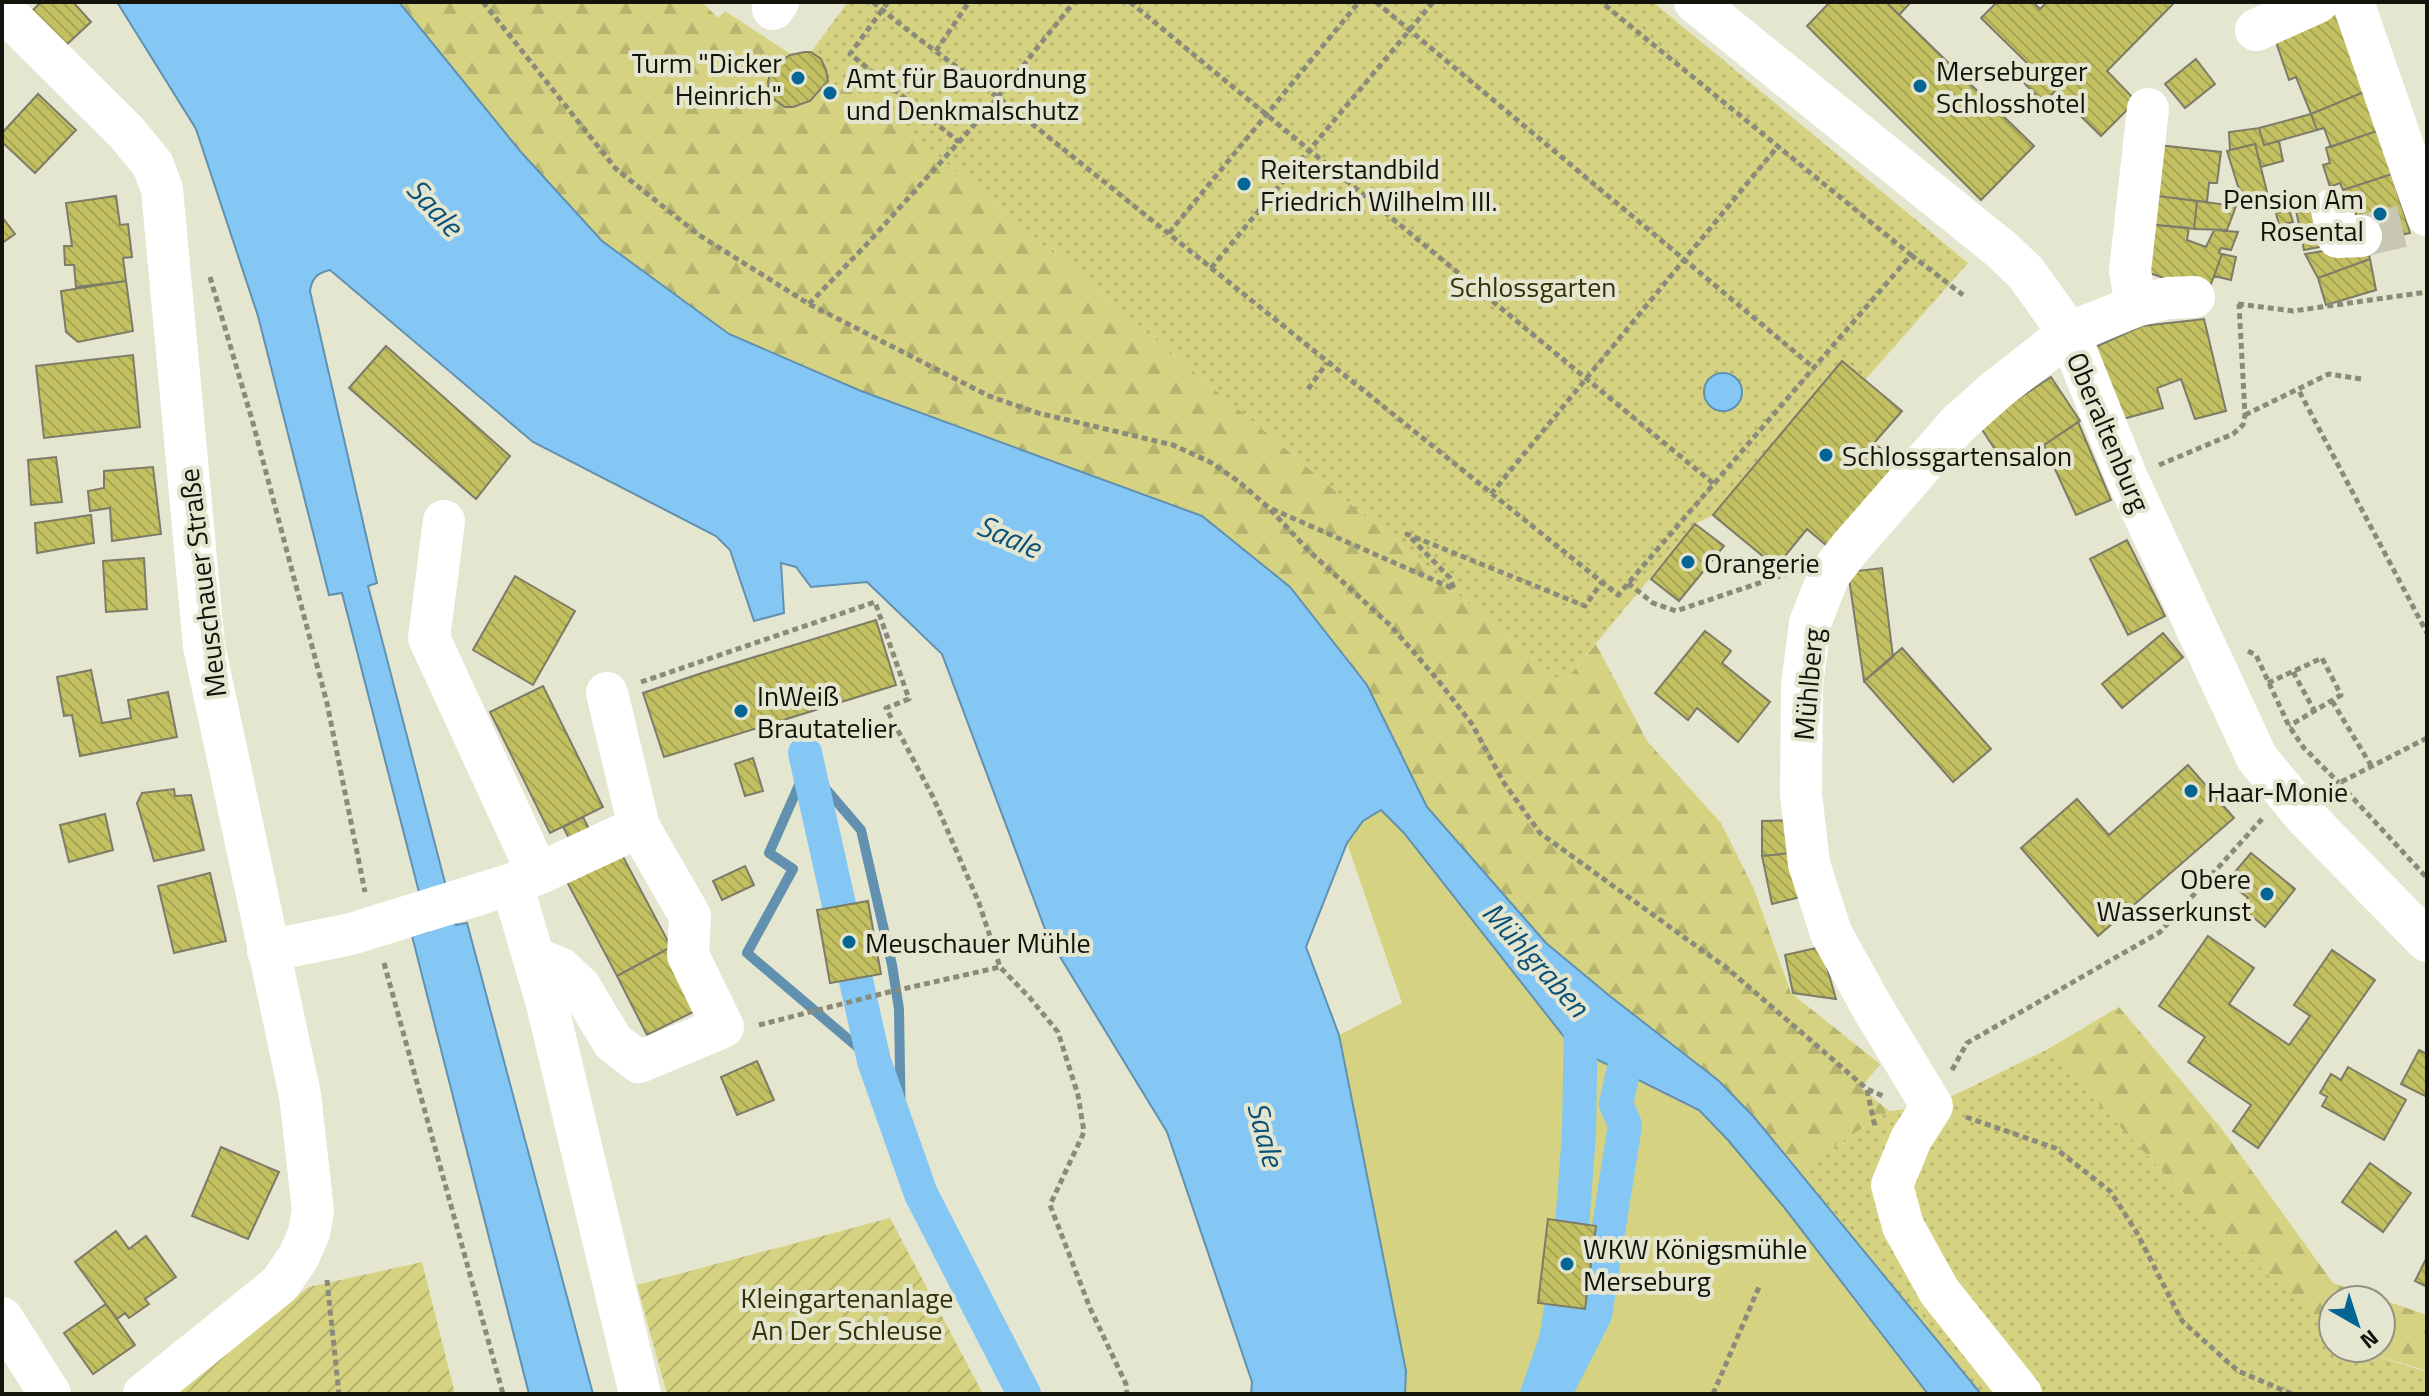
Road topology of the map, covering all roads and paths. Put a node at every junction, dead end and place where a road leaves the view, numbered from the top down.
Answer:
1 (483, 2) edge
2 (873, 2) edge
3 (888, 2) edge
4 (969, 2) edge
5 (1074, 2) edge
6 (1130, 2) edge
7 (1359, 2) edge
8 (1376, 2) edge
9 (1433, 2) edge
10 (1601, 2) edge
11 (1695, 2) edge
12 (2318, 2) edge
13 (2353, 2) edge
14 (2, 9) edge
15 (1410, 30) junction
16 (2256, 30) dead end
17 (936, 51) junction
18 (998, 97) junction
19 (2148, 109) dead end
20 (1266, 114) junction
21 (959, 142) junction
22 (1778, 146) junction
23 (1310, 150) junction
24 (2420, 220) edge
25 (1169, 233) junction
26 (1911, 255) junction
27 (1686, 259) junction
28 (206, 263) dead end
29 (1211, 268) junction
30 (2427, 292) edge
31 (1963, 295) dead end
32 (2194, 297) joint
33 (809, 304) junction
34 (2239, 304) junction
35 (2136, 306) junction
36 (2069, 333) junction
37 (1327, 363) junction
38 (1814, 368) junction
39 (1586, 378) junction
40 (2361, 379) dead end
41 (1308, 389) dead end
42 (2298, 389) junction
43 (2245, 415) junction
44 (2127, 478) junction
45 (1714, 484) junction
46 (1491, 495) junction
47 (1268, 507) junction
48 (444, 521) dead end
49 (1799, 570) dead end
50 (1602, 582) junction
51 (1628, 583) junction
52 (2427, 633) edge
53 (2209, 657) junction
54 (2293, 672) junction
55 (2268, 683) junction
56 (607, 693) joint
57 (2332, 701) junction
58 (2315, 712) junction
59 (2289, 726) junction
60 (2427, 738) edge
61 (2372, 767) junction
62 (2339, 783) junction
63 (2285, 794) junction
64 (639, 827) junction
65 (2427, 878) edge
66 (513, 883) junction
67 (373, 927) junction
68 (2427, 941) edge
69 (268, 951) junction
70 (534, 958) junction
71 (1000, 967) junction
72 (788, 1017) dead end
73 (1932, 1106) junction
74 (326, 1266) dead end
75 (1759, 1287) dead end
76 (2, 1318) edge
77 (50, 1394) edge
78 (144, 1394) edge
79 (339, 1394) edge
80 (503, 1394) edge
81 (640, 1394) edge
82 (1127, 1394) edge
83 (1713, 1394) edge
84 (2021, 1394) edge
85 (2292, 1394) edge

1 - 33 path
2 - 17 path
3 - 21 path
4 - 17 path
5 - 18 path
6 - 20 path
7 - 20 path
8 - 15 path
9 - 15 path
10 - 22 path
11 - 36 street, Oberaltenburg
12 - 16 street
13 - 24 street
14 - 69 street, Meuschauer Straße
15 - 23 path
15 - 27 path
17 - 18 path
18 - 21 path
18 - 25 path
19 - 35 street
20 - 23 path
20 - 25 path
21 - 33 path
22 - 26 path
22 - 27 path
23 - 29 path
23 - 39 path
25 - 29 path
26 - 31 path
26 - 38 path
27 - 38 path
27 - 39 path
28 - 67 path
29 - 37 path
30 - 34 path
32 - 34 path
32 - 35 street, Mühlberg
33 - 47 path
34 - 43 path
35 - 36 street, Mühlberg
36 - 44 street, Oberaltenburg
36 - 73 street, Mühlberg
37 - 41 path
37 - 46 path
38 - 45 path
39 - 45 path
39 - 46 path
40 - 42 path
42 - 43 path
42 - 52 path
43 - 44 path
44 - 53 street, Oberaltenburg
45 - 51 path
46 - 50 path
47 - 50 path
47 - 73 path
48 - 66 street
49 - 51 path
50 - 51 path
53 - 55 path
53 - 63 street, Oberaltenburg
54 - 55 path
54 - 57 path
54 - 58 path
55 - 59 path
56 - 64 street
56 - 71 path
57 - 58 path
57 - 61 path
58 - 59 path
59 - 62 path
60 - 61 path
61 - 62 path
62 - 65 path
63 - 68 street, Oberaltenburg
63 - 73 path
64 - 66 street
64 - 70 street
66 - 67 street
66 - 70 street
67 - 69 street
67 - 80 path
69 - 78 street, Meuschauer Straße
70 - 81 street
71 - 72 path
71 - 82 path
73 - 84 street
73 - 85 path
74 - 79 path
75 - 83 path
76 - 77 street

